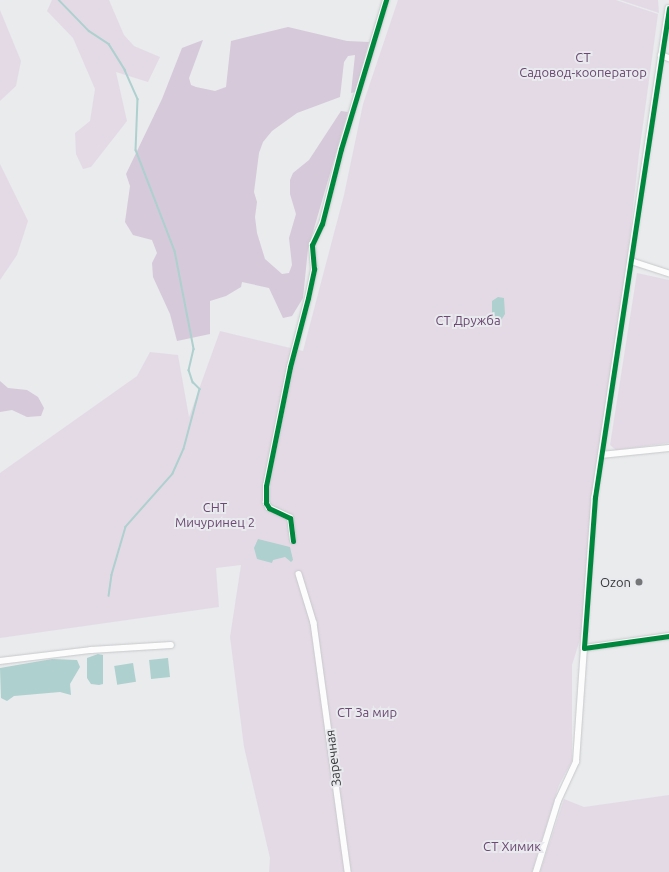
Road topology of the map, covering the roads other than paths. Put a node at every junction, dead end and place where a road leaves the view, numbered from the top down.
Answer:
1 (386, 0) edge
2 (669, 8) edge
3 (661, 55) junction
4 (669, 58) edge
5 (631, 260) junction
6 (669, 273) edge
7 (669, 448) edge
8 (601, 455) junction
9 (293, 541) dead end
10 (299, 574) dead end
11 (669, 636) edge
12 (171, 645) dead end
13 (584, 648) junction
14 (0, 661) edge
15 (348, 872) edge
16 (536, 872) edge

1 - 9 street
2 - 3 street
3 - 4 street
3 - 5 street
5 - 6 street
5 - 8 street
7 - 8 street
8 - 13 street
10 - 15 street, Заречная
11 - 13 street
12 - 14 street
13 - 16 street

